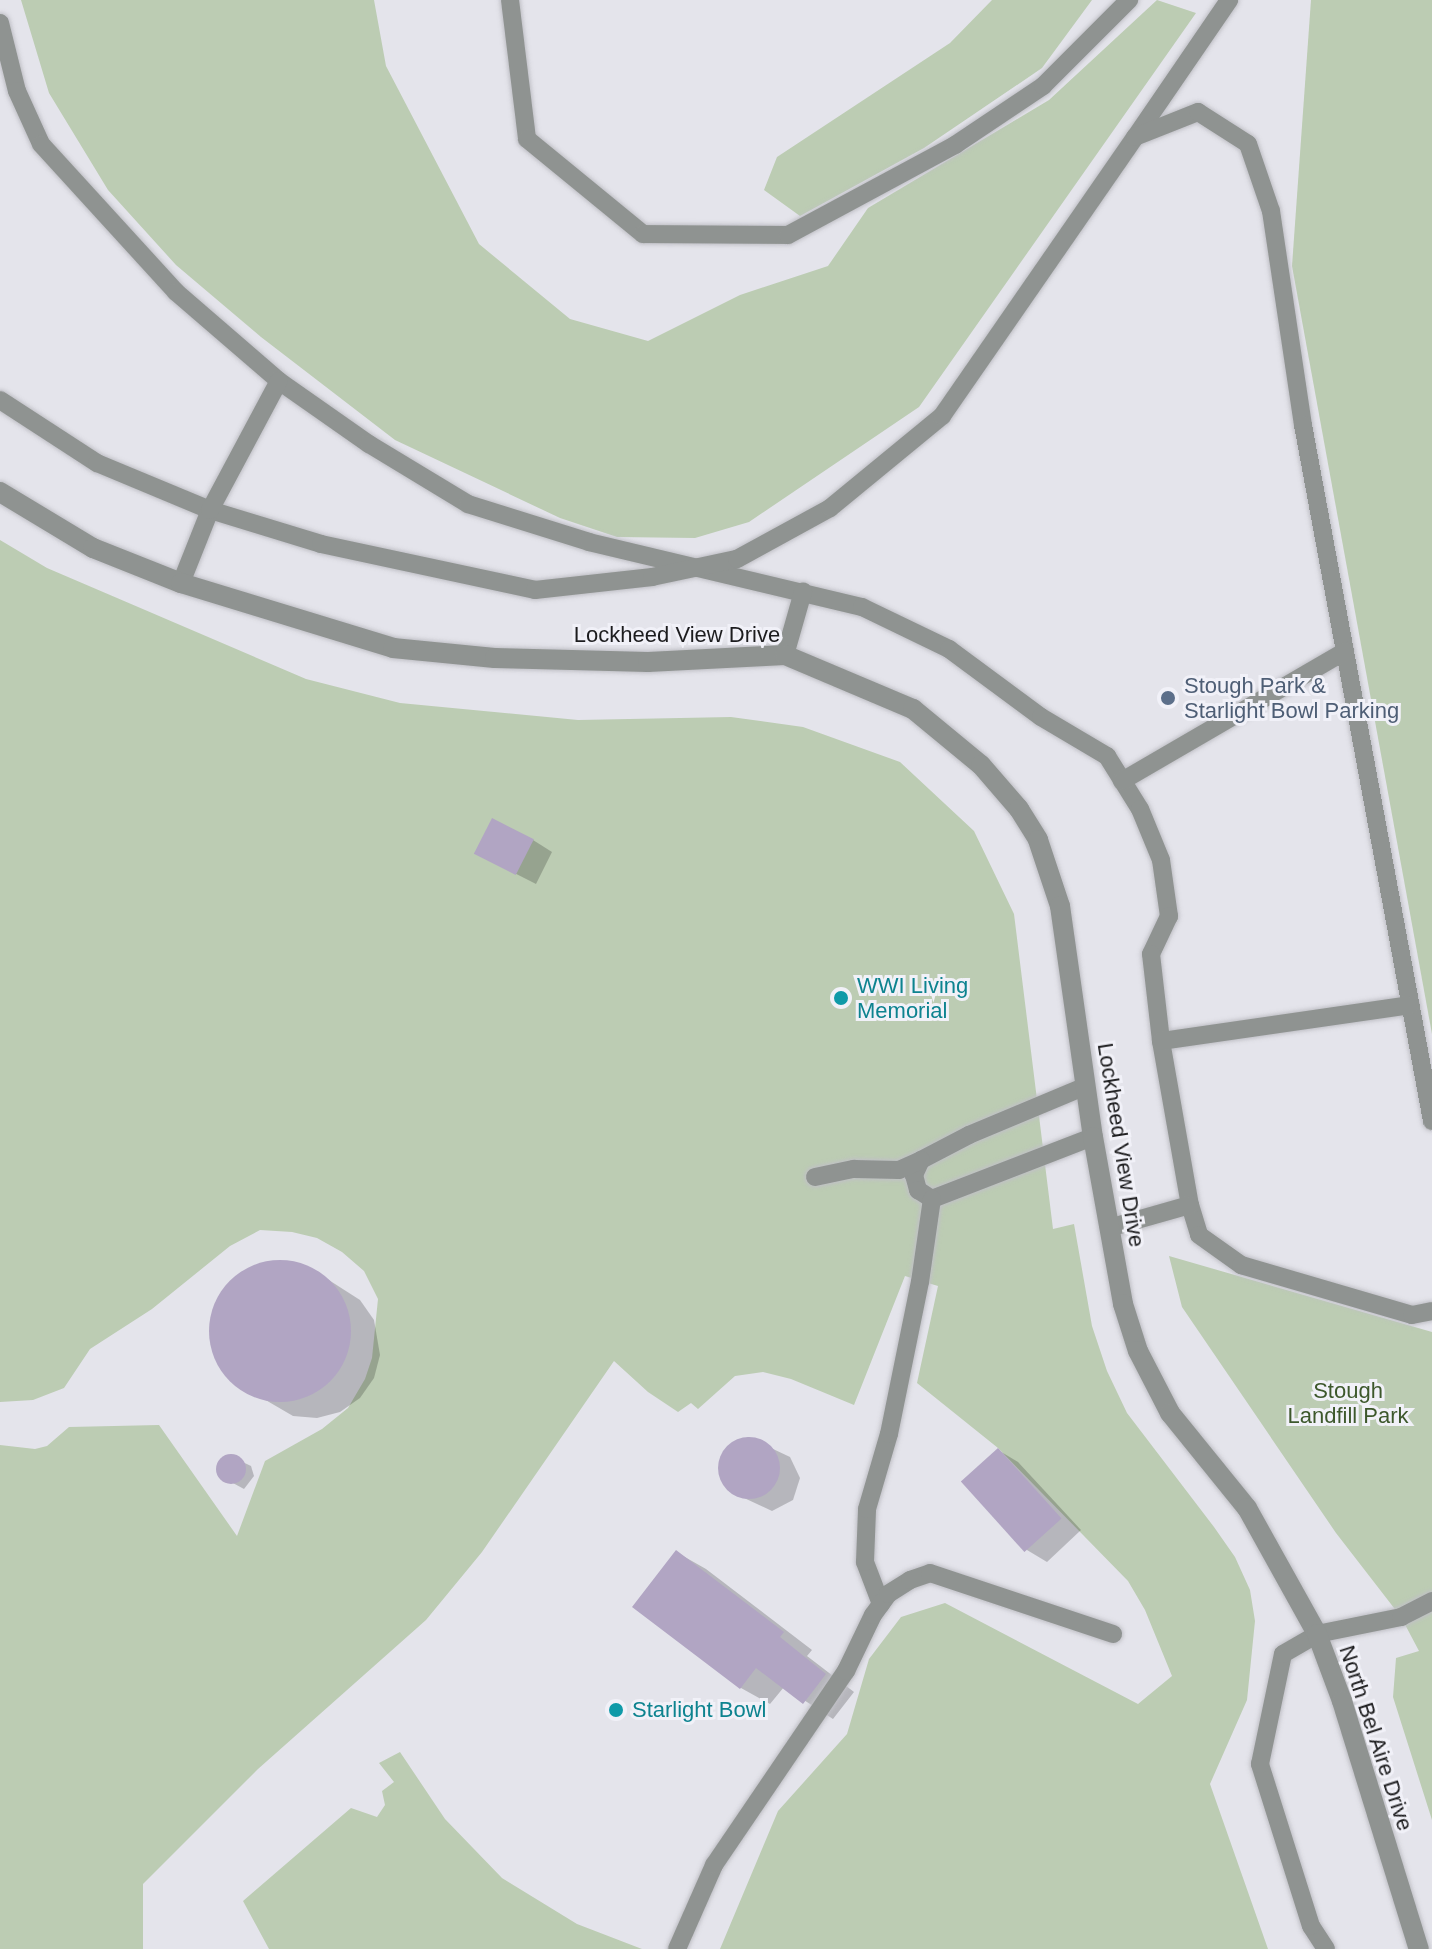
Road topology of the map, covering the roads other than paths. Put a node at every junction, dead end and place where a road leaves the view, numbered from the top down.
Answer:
1 (510, 0) edge
2 (1129, 0) edge
3 (1229, 0) edge
4 (0, 23) edge
5 (1135, 137) junction
6 (279, 381) junction
7 (0, 400) edge
8 (0, 492) edge
9 (210, 510) junction
10 (695, 568) junction
11 (181, 583) junction
12 (803, 592) junction
13 (1345, 651) junction
14 (785, 655) junction
15 (1122, 781) junction
16 (1410, 1005) junction
17 (1161, 1041) junction
18 (1086, 1086) junction
19 (1432, 1121) edge
20 (1093, 1137) junction
21 (921, 1160) junction
22 (815, 1177) dead end
23 (932, 1199) junction
24 (1190, 1205) junction
25 (1109, 1228) junction
26 (1432, 1311) edge
27 (1432, 1601) edge
28 (881, 1604) junction
29 (1113, 1634) dead end
30 (1317, 1634) junction
31 (677, 1949) edge
32 (1326, 1949) edge
33 (1419, 1949) edge

1 - 2 lane
3 - 5 lane
4 - 6 lane
5 - 10 lane
5 - 13 lane
6 - 9 lane
6 - 10 lane
7 - 9 lane
8 - 11 street, Lockheed View Drive
9 - 10 lane
9 - 11 lane
10 - 12 lane
11 - 14 street, Lockheed View Drive
12 - 14 lane
12 - 15 lane
13 - 15 lane
13 - 16 lane
14 - 18 street, Lockheed View Drive
15 - 17 lane
16 - 17 lane
16 - 19 lane
17 - 24 lane
18 - 20 street, Lockheed View Drive
18 - 21 lane
20 - 23 lane
20 - 25 street, Lockheed View Drive
21 - 22 lane
21 - 23 lane
23 - 28 lane
24 - 25 lane
24 - 26 lane
25 - 30 street, Lockheed View Drive
27 - 30 lane
28 - 29 lane
28 - 31 lane
30 - 32 lane
30 - 33 street, North Bel Aire Drive

